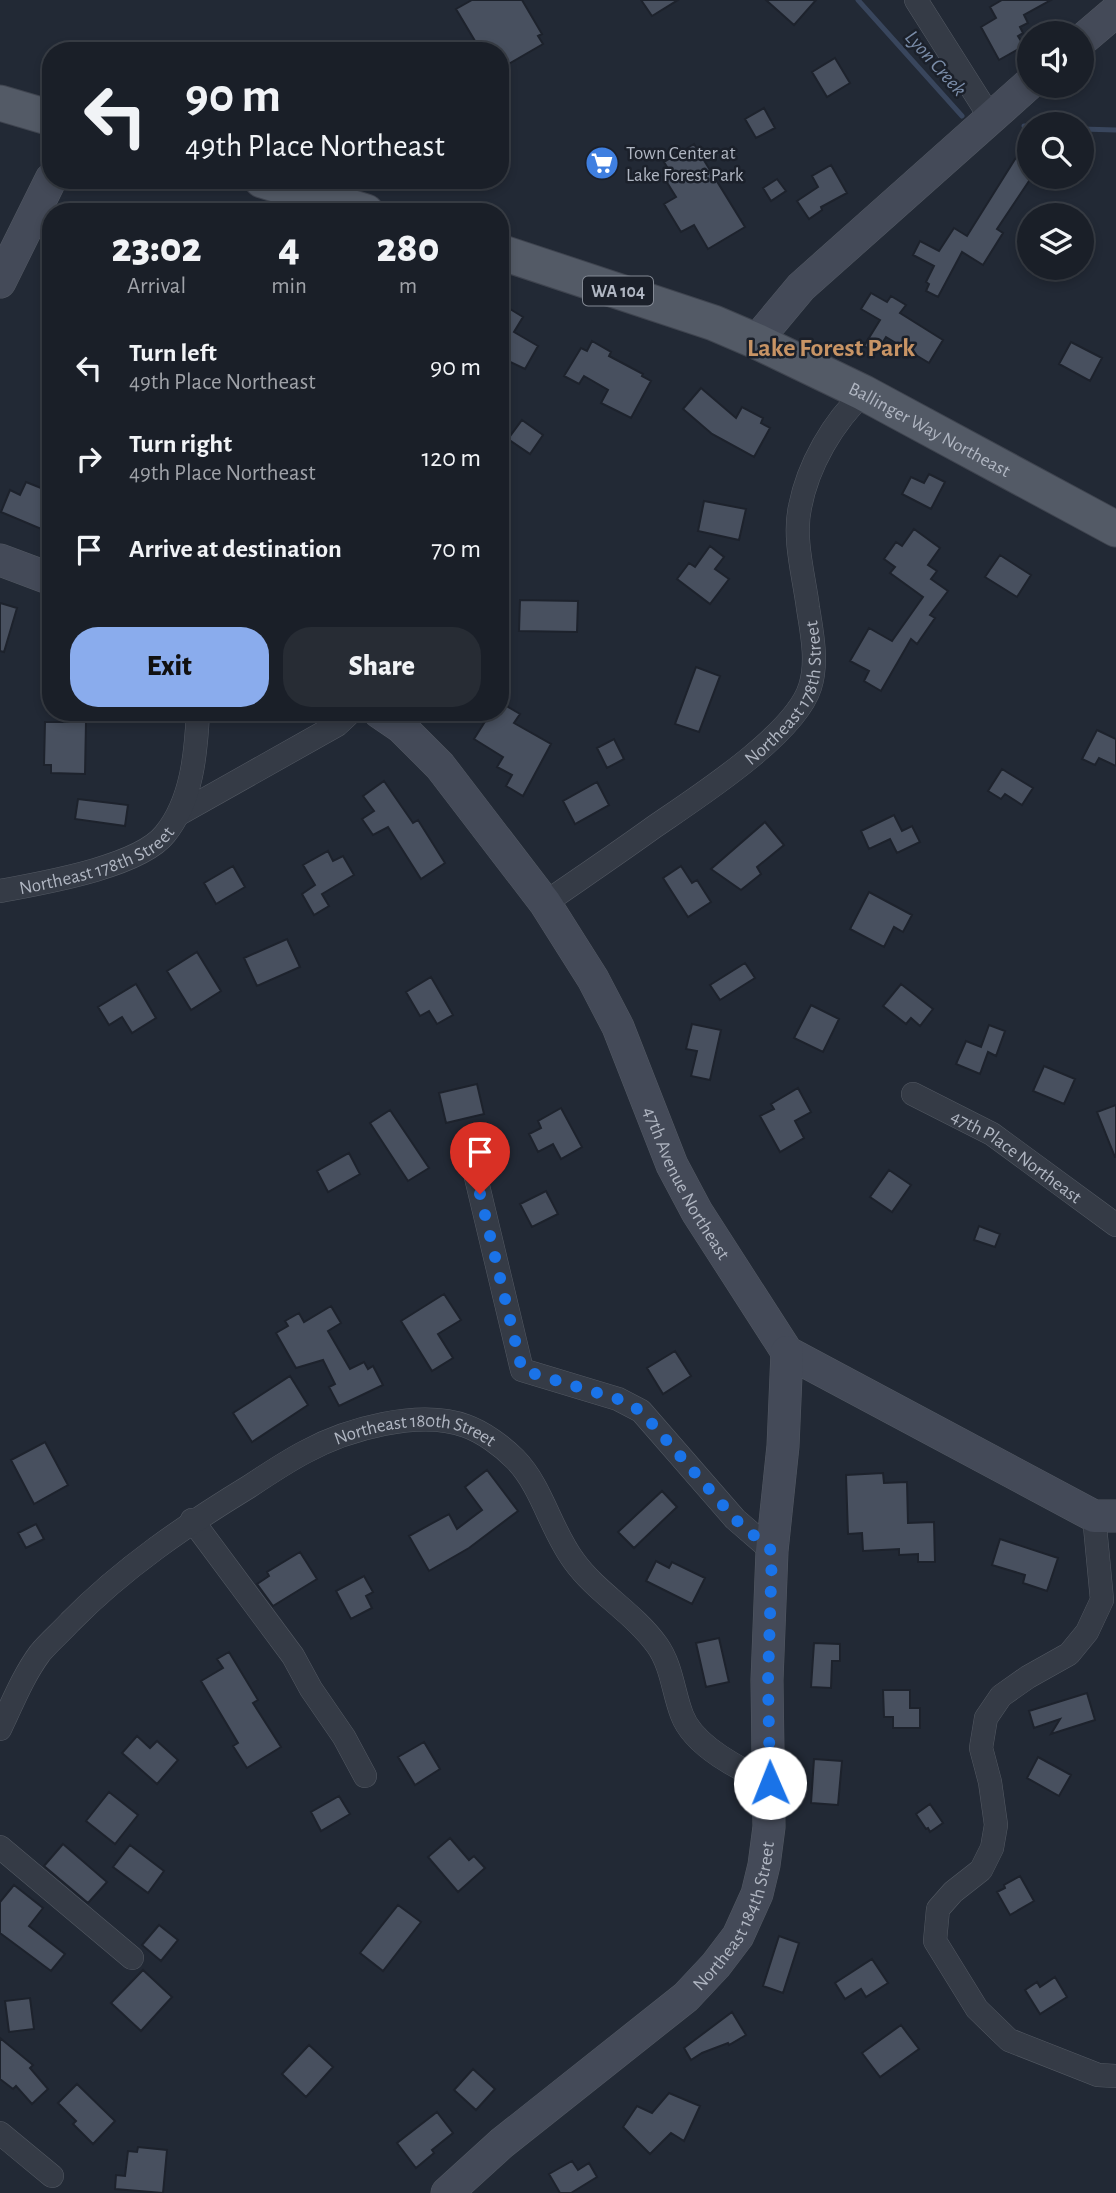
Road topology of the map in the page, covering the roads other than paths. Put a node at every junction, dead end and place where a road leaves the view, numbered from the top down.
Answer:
1 (916, 0) edge
2 (1116, 11) edge
3 (1094, 30) edge
4 (1017, 94) edge
5 (0, 103) edge
6 (42, 115) edge
7 (990, 117) junction
8 (46, 189) edge
9 (291, 189) edge
10 (337, 203) edge
11 (509, 255) edge
12 (0, 282) edge
13 (756, 341) junction
14 (864, 393) junction
15 (1116, 529) edge
16 (0, 560) edge
17 (42, 576) edge
18 (198, 721) edge
19 (341, 721) edge
20 (392, 721) edge
21 (179, 814) junction
22 (0, 891) edge
23 (545, 903) junction
24 (913, 1094) dead end
25 (474, 1169) dead end
26 (1116, 1225) edge
27 (787, 1352) junction
28 (1105, 1516) edge
29 (192, 1520) junction
30 (772, 1551) junction
31 (0, 1729) edge
32 (365, 1776) dead end
33 (770, 1783) junction
34 (0, 1847) edge
35 (132, 1958) dead end
36 (1116, 2076) edge
37 (0, 2133) edge
38 (52, 2176) dead end
39 (447, 2193) edge

1 - 7 street
2 - 3 street
4 - 7 street
5 - 6 main road
7 - 13 street
8 - 12 street
9 - 10 main road
11 - 13 main road, Ballinger Way Northeast / WA 104
13 - 14 main road, Ballinger Way Northeast / WA 104
14 - 15 main road, Ballinger Way Northeast / WA 104
14 - 23 street, Northeast 178th Street
16 - 17 street
18 - 21 street, Northeast 178th Street
19 - 21 street, Northeast 178th Street
20 - 23 street, 47th Avenue Northeast
21 - 22 street, Northeast 178th Street
23 - 27 street, 47th Avenue Northeast
24 - 26 street, 47th Place Northeast
25 - 30 street
27 - 28 street, 47th Avenue Northeast
27 - 30 street, Northeast 184th Street
28 - 36 street
29 - 31 street, Northeast 180th Street
29 - 32 street
29 - 33 street, Northeast 180th Street
30 - 33 street, Northeast 184th Street
33 - 39 street, Northeast 184th Street
34 - 35 street
37 - 38 street

